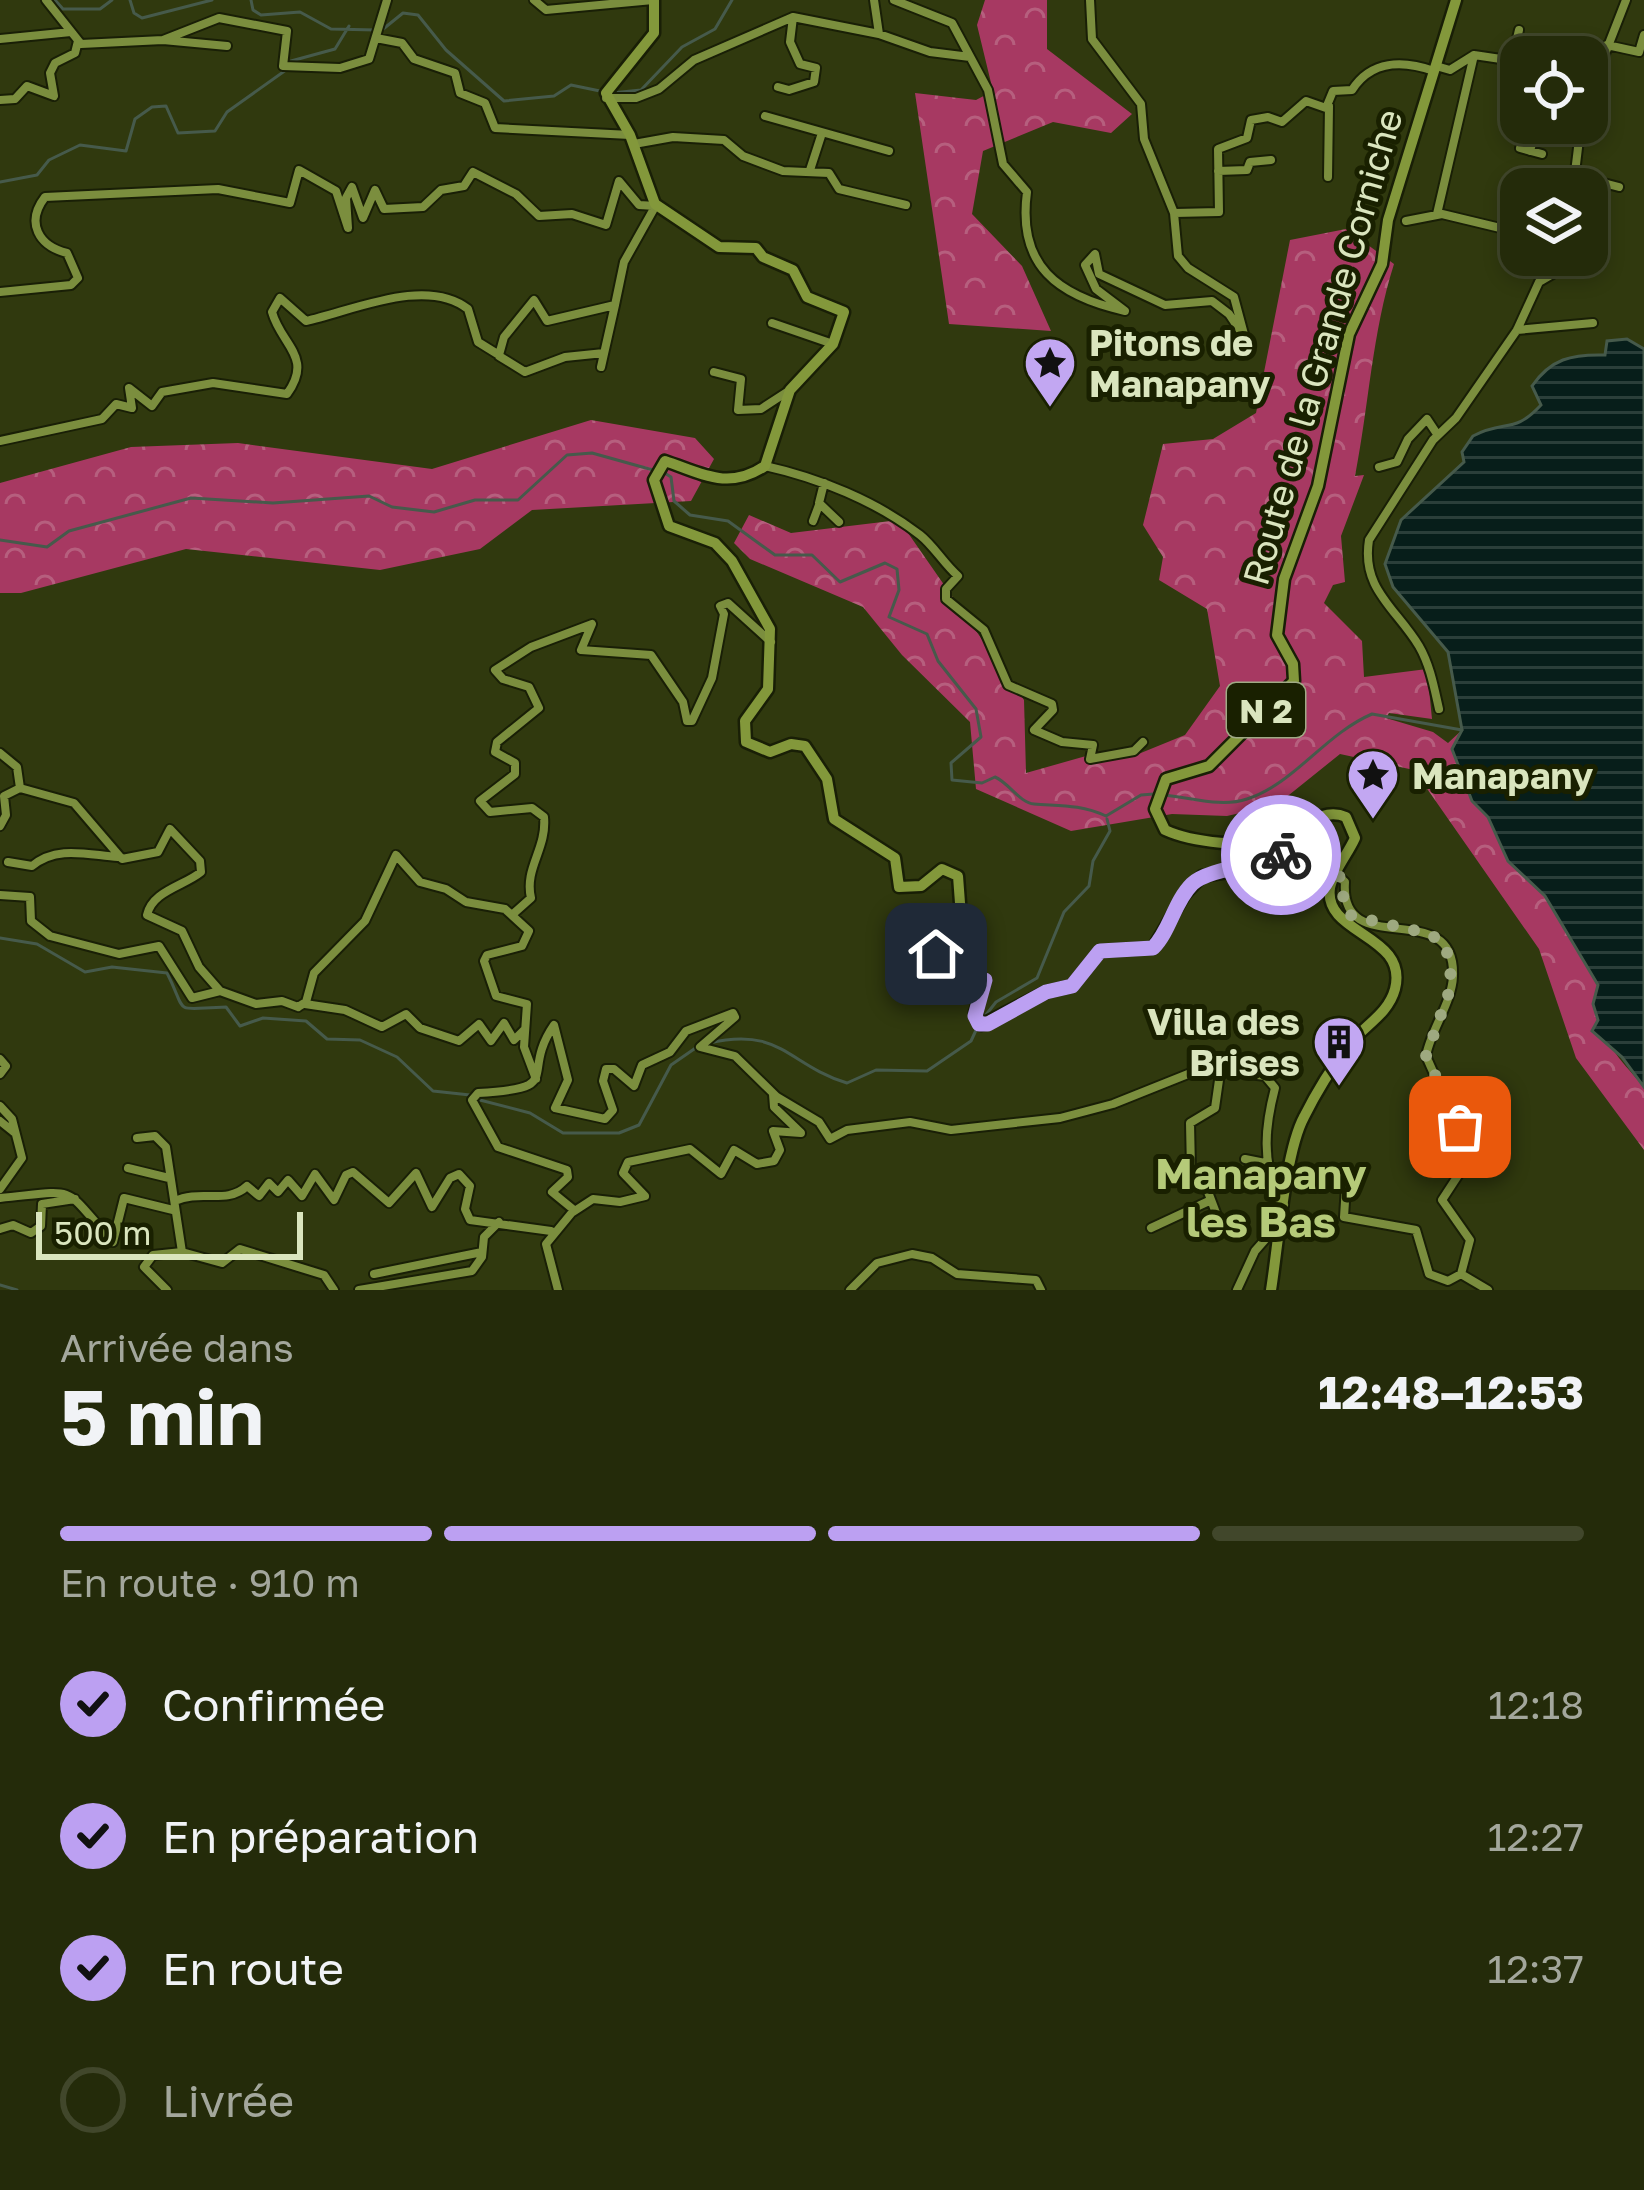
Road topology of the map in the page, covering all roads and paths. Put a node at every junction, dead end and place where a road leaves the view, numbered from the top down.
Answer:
1 (46, 0) edge
2 (387, 0) edge
3 (534, 0) edge
4 (653, 0) edge
5 (874, 0) edge
6 (894, 0) edge
7 (1090, 0) edge
8 (1456, 0) edge
9 (1626, 0) edge
10 (596, 3) edge
11 (580, 4) edge
12 (793, 16) junction
13 (1519, 30) dead end
14 (879, 34) junction
15 (1644, 35) edge
16 (75, 36) junction
17 (1519, 36) edge
18 (376, 38) junction
19 (0, 39) edge
20 (163, 40) junction
21 (1608, 40) edge
22 (1608, 45) edge
23 (227, 46) dead end
24 (1474, 55) junction
25 (970, 57) junction
26 (1500, 59) edge
27 (1435, 69) junction
28 (778, 86) dead end
29 (606, 98) junction
30 (0, 100) edge
31 (1329, 106) junction
32 (766, 116) dead end
33 (822, 133) junction
34 (632, 140) junction
35 (1528, 144) edge
36 (889, 151) dead end
37 (1542, 154) dead end
38 (1271, 160) dead end
39 (810, 170) junction
40 (1218, 171) junction
41 (1328, 177) dead end
42 (1608, 185) edge
43 (1619, 188) dead end
44 (656, 205) junction
45 (906, 206) dead end
46 (1174, 213) junction
47 (1437, 214) junction
48 (1406, 221) dead end
49 (1500, 228) edge
50 (1549, 276) edge
51 (0, 292) edge
52 (615, 305) junction
53 (772, 322) dead end
54 (1593, 323) dead end
55 (1517, 330) junction
56 (833, 344) junction
57 (604, 353) junction
58 (497, 355) junction
59 (601, 367) dead end
60 (714, 372) dead end
61 (790, 390) junction
62 (1438, 434) junction
63 (0, 441) edge
64 (765, 466) junction
65 (1378, 467) dead end
66 (824, 483) junction
67 (819, 503) junction
68 (813, 521) dead end
69 (839, 522) dead end
70 (772, 644) junction
71 (1439, 709) dead end
72 (1143, 742) dead end
73 (0, 754) edge
74 (20, 788) junction
75 (0, 826) edge
76 (119, 857) junction
77 (8, 862) dead end
78 (1336, 874) junction
79 (0, 895) edge
80 (513, 914) junction
81 (220, 991) junction
82 (298, 1007) junction
83 (526, 1030) junction
84 (0, 1059) edge
85 (0, 1073) edge
86 (1220, 1073) junction
87 (536, 1079) junction
88 (773, 1094) junction
89 (0, 1106) edge
90 (0, 1121) edge
91 (16, 1134) junction
92 (137, 1138) dead end
93 (1245, 1159) dead end
94 (1265, 1162) junction
95 (128, 1168) dead end
96 (1291, 1174) junction
97 (169, 1178) junction
98 (0, 1193) edge
99 (76, 1198) junction
100 (1210, 1201) junction
101 (1283, 1204) junction
102 (174, 1205) junction
103 (573, 1213) junction
104 (500, 1221) junction
105 (1221, 1226) dead end
106 (1151, 1228) dead end
107 (0, 1229) edge
108 (551, 1231) junction
109 (182, 1252) junction
110 (482, 1252) junction
111 (374, 1274) dead end
112 (1461, 1274) junction
113 (166, 1290) edge
114 (334, 1290) edge
115 (358, 1290) edge
116 (558, 1290) edge
117 (850, 1290) edge
118 (1041, 1290) edge
119 (1237, 1290) edge
120 (1271, 1290) edge
121 (1488, 1290) edge

1 - 16 street
2 - 18 street
3 - 11 street
4 - 10 street
4 - 29 main road
5 - 14 street
6 - 25 street
7 - 46 street
8 - 27 main road, Route de la Grande Corniche / N 2
9 - 21 street
10 - 11 street
12 - 14 street
12 - 28 street
12 - 29 street
13 - 17 street
14 - 25 street
15 - 22 street
16 - 19 street
16 - 20 street
16 - 30 street
18 - 20 street
18 - 34 street
20 - 23 street
24 - 26 street
24 - 27 street
24 - 47 street
25 - 46 street
27 - 31 street
27 - 78 main road, Route de la Grande Corniche / N 2
29 - 34 main road
31 - 40 street
31 - 41 street
32 - 33 street
33 - 36 street
33 - 39 street
34 - 39 street
34 - 44 main road
35 - 37 street
38 - 40 street
39 - 45 street
40 - 46 street
42 - 43 street
44 - 51 street
44 - 52 street
44 - 56 main road
47 - 48 street
47 - 49 street
50 - 55 street
52 - 57 street
52 - 58 street
53 - 56 street
54 - 55 street
55 - 62 street
56 - 61 main road
57 - 58 street
57 - 59 street
58 - 63 street
60 - 61 street
61 - 64 main road
62 - 65 street
62 - 71 street
64 - 66 street
64 - 70 main road
66 - 67 street
66 - 72 street
67 - 68 street
67 - 69 street
70 - 78 main road
70 - 80 street
73 - 74 street
74 - 75 street
74 - 76 street
76 - 77 street
76 - 81 street
78 - 96 main road, N 2
78 - 112 street
79 - 81 street
80 - 82 street
80 - 83 street
81 - 82 street
82 - 83 street
83 - 87 street
84 - 85 street
86 - 88 street
86 - 94 street
86 - 100 street
87 - 88 street
87 - 103 street
88 - 103 street
89 - 91 street
90 - 91 street
91 - 98 street
92 - 97 street
93 - 94 street
94 - 101 street
95 - 97 street
96 - 101 main road, N 2
96 - 112 street
97 - 102 street
98 - 99 street
99 - 102 street
99 - 107 street
100 - 105 street
100 - 106 street
101 - 119 street
101 - 120 main road, N 2
102 - 104 street
102 - 109 street
103 - 108 street
104 - 108 street
104 - 110 street
108 - 116 street
109 - 113 street
109 - 114 street
110 - 111 street
110 - 115 street
112 - 121 street
117 - 118 street

